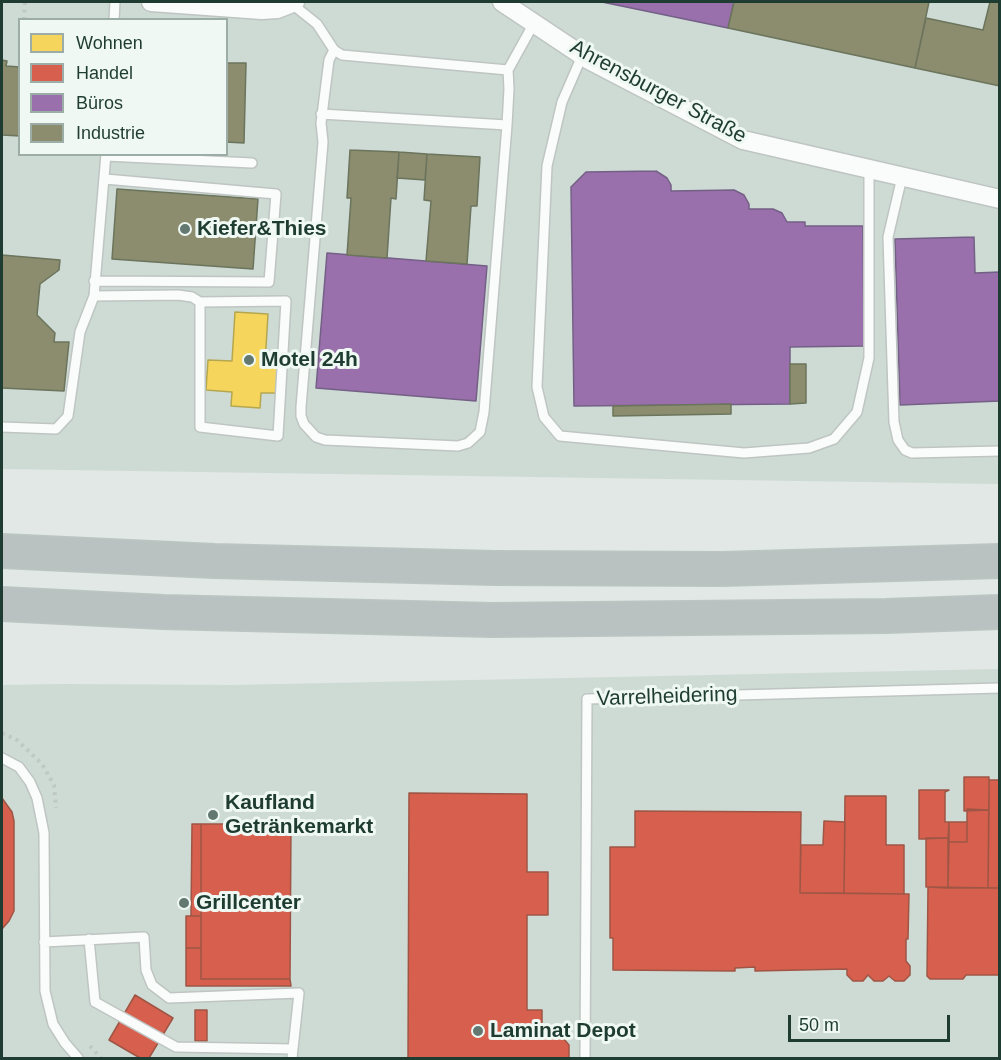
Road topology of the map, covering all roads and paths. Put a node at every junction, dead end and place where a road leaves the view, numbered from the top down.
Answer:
1 (25, 2) edge
2 (115, 2) edge
3 (151, 2) edge
4 (502, 2) edge
5 (294, 3) edge
6 (24, 18) edge
7 (114, 18) edge
8 (534, 23) junction
9 (334, 50) junction
10 (582, 56) junction
11 (508, 70) junction
12 (321, 114) junction
13 (507, 125) junction
14 (106, 156) edge
15 (122, 156) edge
16 (252, 164) dead end
17 (869, 169) junction
18 (902, 177) junction
19 (105, 179) junction
20 (999, 199) edge
21 (94, 281) junction
22 (94, 296) junction
23 (200, 302) junction
24 (2, 427) edge
25 (999, 451) edge
26 (2, 551) edge
27 (999, 561) edge
28 (2, 604) edge
29 (999, 612) edge
30 (999, 688) edge
31 (2, 758) edge
32 (2, 767) edge
33 (19, 767) junction
34 (89, 939) junction
35 (44, 942) junction
36 (293, 1054) edge
37 (78, 1059) edge
38 (585, 1059) edge

1 - 6 path
2 - 7 lane
3 - 5 street
4 - 8 street, Ahrensburger Straße
5 - 9 lane
8 - 10 street, Ahrensburger Straße
8 - 11 lane
9 - 11 lane
9 - 12 lane
10 - 17 street, Ahrensburger Straße
10 - 17 lane
11 - 13 lane
12 - 13 lane
12 - 13 lane
14 - 19 lane
15 - 16 lane
17 - 18 street, Ahrensburger Straße
18 - 20 street, Ahrensburger Straße
18 - 25 lane
19 - 21 lane
19 - 21 lane
21 - 22 lane
22 - 23 lane
22 - 24 lane
23 - 23 lane
26 - 27 highway
28 - 29 highway
30 - 38 lane, Varrelheidering
31 - 33 lane
32 - 33 lane
33 - 35 lane
34 - 35 lane
34 - 36 lane
34 - 36 lane
35 - 37 lane

